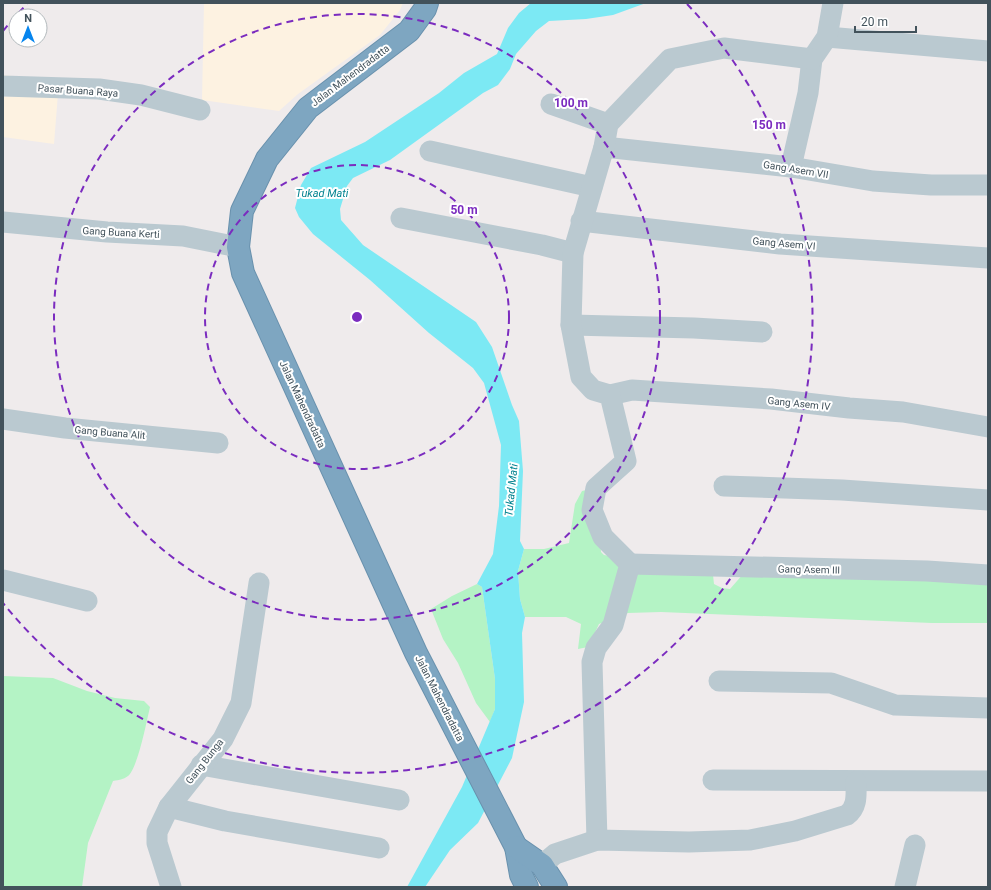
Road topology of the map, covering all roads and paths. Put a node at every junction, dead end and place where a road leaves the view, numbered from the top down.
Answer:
1 (427, 3) edge
2 (833, 3) edge
3 (827, 37) junction
4 (988, 51) edge
5 (812, 60) junction
6 (3, 86) edge
7 (551, 104) dead end
8 (200, 110) dead end
9 (608, 124) junction
10 (604, 147) junction
11 (430, 151) dead end
12 (792, 167) junction
13 (988, 185) edge
14 (592, 187) junction
15 (401, 218) dead end
16 (581, 221) junction
17 (3, 222) edge
18 (238, 247) junction
19 (573, 253) junction
20 (988, 258) edge
21 (571, 325) junction
22 (762, 332) dead end
23 (610, 395) junction
24 (3, 419) edge
25 (988, 427) edge
26 (218, 443) dead end
27 (724, 486) dead end
28 (988, 500) edge
29 (630, 564) junction
30 (988, 575) edge
31 (3, 580) edge
32 (259, 583) dead end
33 (87, 601) dead end
34 (719, 681) dead end
35 (988, 708) edge
36 (201, 766) junction
37 (713, 780) dead end
38 (988, 781) edge
39 (856, 782) junction
40 (399, 800) dead end
41 (169, 807) junction
42 (512, 838) junction
43 (597, 840) junction
44 (915, 845) dead end
45 (378, 848) dead end
46 (542, 865) junction
47 (171, 887) edge
48 (527, 887) edge
49 (556, 887) edge
50 (905, 887) edge

1 - 18 highway, Jalan Mahendradatta
2 - 3 street
3 - 4 street
3 - 5 street
5 - 9 street
5 - 12 street
6 - 8 street, Pasar Buana Raya
7 - 9 street
9 - 10 street
10 - 12 street, Gang Asem VII
10 - 14 street
11 - 14 street
12 - 13 street, Gang Asem VII
14 - 16 street
15 - 19 street
16 - 19 street
16 - 20 street, Gang Asem VI
17 - 18 street, Gang Buana Kerti
18 - 42 highway, Jalan Mahendradatta
19 - 21 street
21 - 22 street
21 - 23 street
23 - 25 street, Gang Asem IV
23 - 29 street
24 - 26 street, Gang Buana Alit
27 - 28 street
29 - 30 street, Gang Asem III
29 - 43 street
31 - 33 street
32 - 36 street, Gang Bunga
34 - 35 street
36 - 40 street
36 - 41 street, Gang Bunga
37 - 39 street
38 - 39 street
39 - 43 street
41 - 45 street
41 - 47 street, Gang Bunga
42 - 46 highway, Jalan Mahendradatta
42 - 48 highway, Jalan Mahendradatta
43 - 46 street
44 - 50 street
46 - 49 highway, Jalan Mahendradatta

